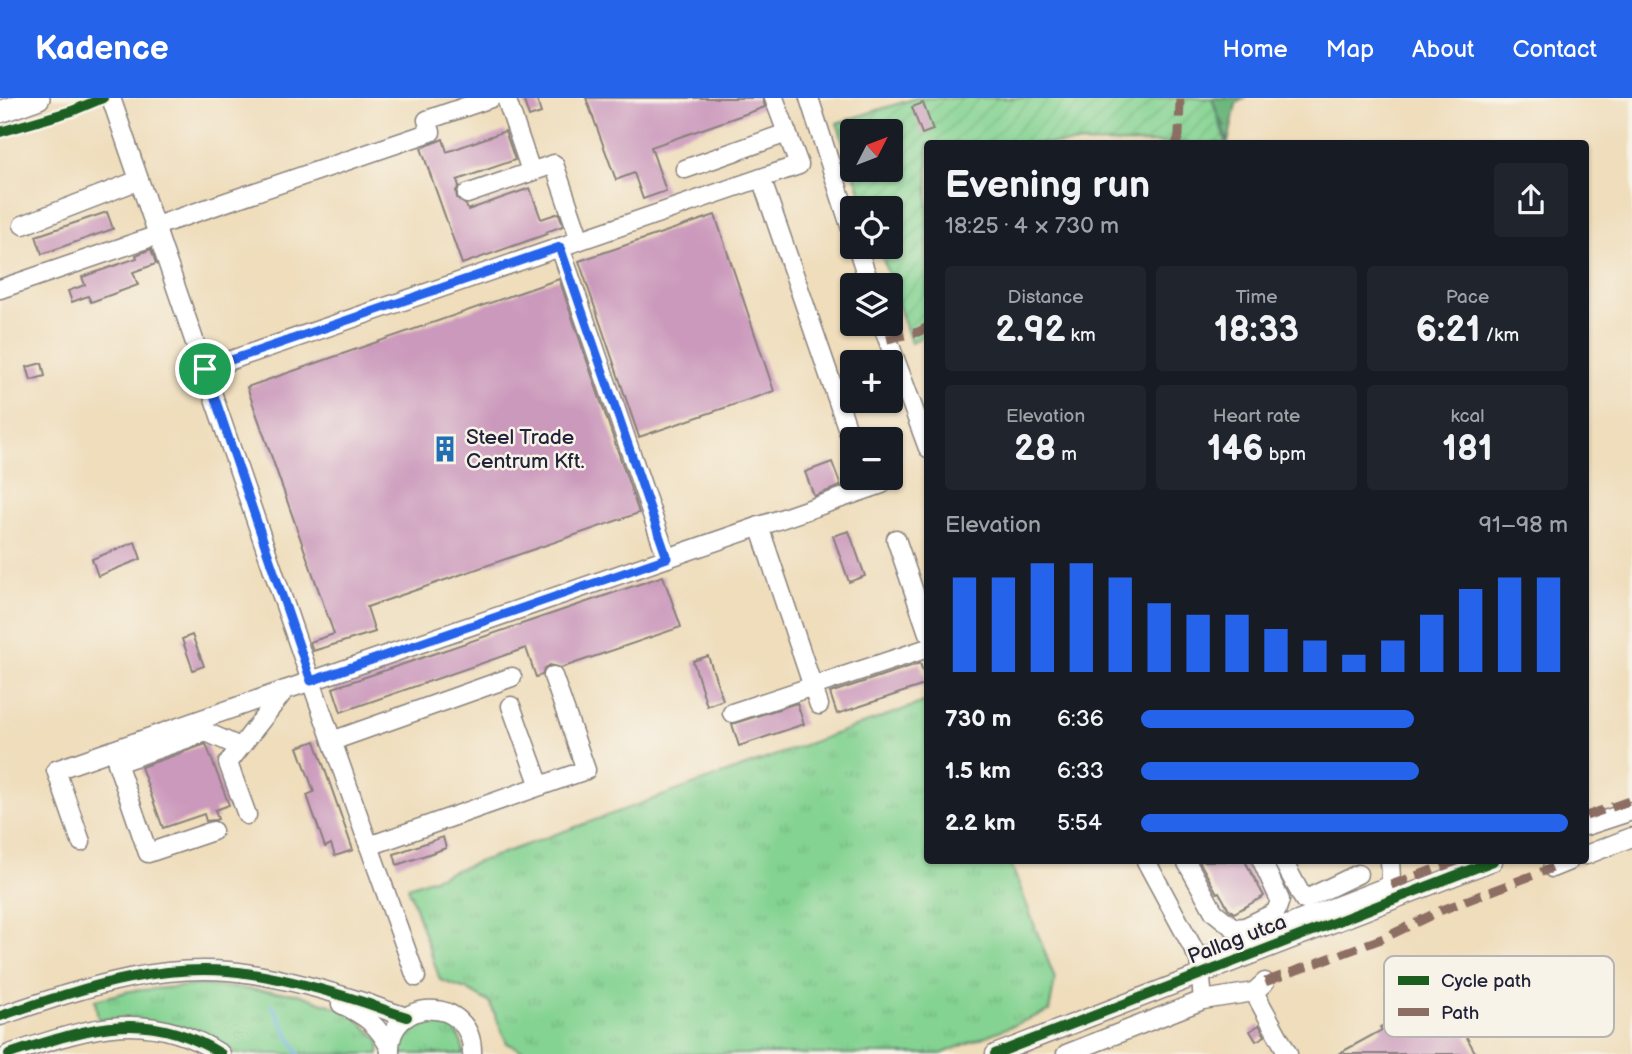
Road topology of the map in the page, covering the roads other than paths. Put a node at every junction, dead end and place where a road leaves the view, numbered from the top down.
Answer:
1 (39, 98) edge
2 (111, 98) edge
3 (491, 98) edge
4 (506, 98) edge
5 (774, 98) edge
6 (809, 98) edge
7 (0, 112) edge
8 (787, 132) junction
9 (685, 169) dead end
10 (531, 171) junction
11 (761, 178) junction
12 (139, 180) junction
13 (467, 194) dead end
14 (840, 196) edge
15 (23, 225) dead end
16 (157, 230) junction
17 (580, 240) junction
18 (560, 247) junction
19 (0, 289) edge
20 (886, 336) edge
21 (205, 369) junction
22 (847, 427) edge
23 (924, 437) edge
24 (864, 490) edge
25 (759, 526) junction
26 (896, 539) dead end
27 (667, 558) junction
28 (924, 622) edge
29 (924, 649) edge
30 (512, 677) dead end
31 (553, 677) dead end
32 (311, 681) junction
33 (813, 687) junction
34 (285, 690) junction
35 (819, 705) dead end
36 (512, 706) dead end
37 (732, 713) dead end
38 (332, 740) junction
39 (240, 747) junction
40 (540, 786) junction
41 (1632, 811) edge
42 (247, 815) dead end
43 (1589, 825) edge
44 (213, 831) dead end
45 (1632, 837) edge
46 (81, 842) dead end
47 (369, 846) junction
48 (1589, 854) edge
49 (1148, 864) edge
50 (1188, 864) edge
51 (1263, 864) edge
52 (1285, 864) edge
53 (1390, 864) edge
54 (1483, 864) edge
55 (1358, 874) dead end
56 (1392, 892) junction
57 (1200, 966) junction
58 (416, 977) dead end
59 (314, 989) junction
60 (1203, 1000) junction
61 (0, 1016) edge
62 (407, 1017) junction
63 (390, 1051) edge
64 (475, 1051) edge
65 (9, 1054) edge
66 (221, 1054) edge
67 (995, 1054) edge
68 (1066, 1054) edge
69 (1287, 1054) edge

1 - 7 main road
2 - 12 street
3 - 16 street
4 - 10 street
5 - 8 street
6 - 14 street
8 - 9 street
8 - 11 street
10 - 13 street
10 - 17 street
11 - 17 street
11 - 22 street
12 - 15 street
12 - 16 street
16 - 19 street
16 - 21 street
17 - 18 street
18 - 21 street
18 - 27 street
20 - 23 street
21 - 32 street
24 - 25 street
25 - 27 street
25 - 33 street
26 - 28 street
27 - 32 street
29 - 33 street
30 - 38 street
31 - 40 street
32 - 34 street
32 - 38 street
33 - 35 street
33 - 37 street
34 - 39 street
34 - 46 street
36 - 40 street
38 - 47 street
39 - 42 street
39 - 44 street
40 - 47 street
41 - 43 street
45 - 48 street
47 - 58 street
49 - 57 street
50 - 51 street
52 - 55 street
53 - 56 street
54 - 56 street, Pallag utca
56 - 57 street, Pallag utca
57 - 60 street
57 - 67 street, Pallag utca
59 - 61 street
59 - 62 street
59 - 63 street
60 - 68 street
60 - 69 street
62 - 63 street
62 - 64 street
65 - 66 street

